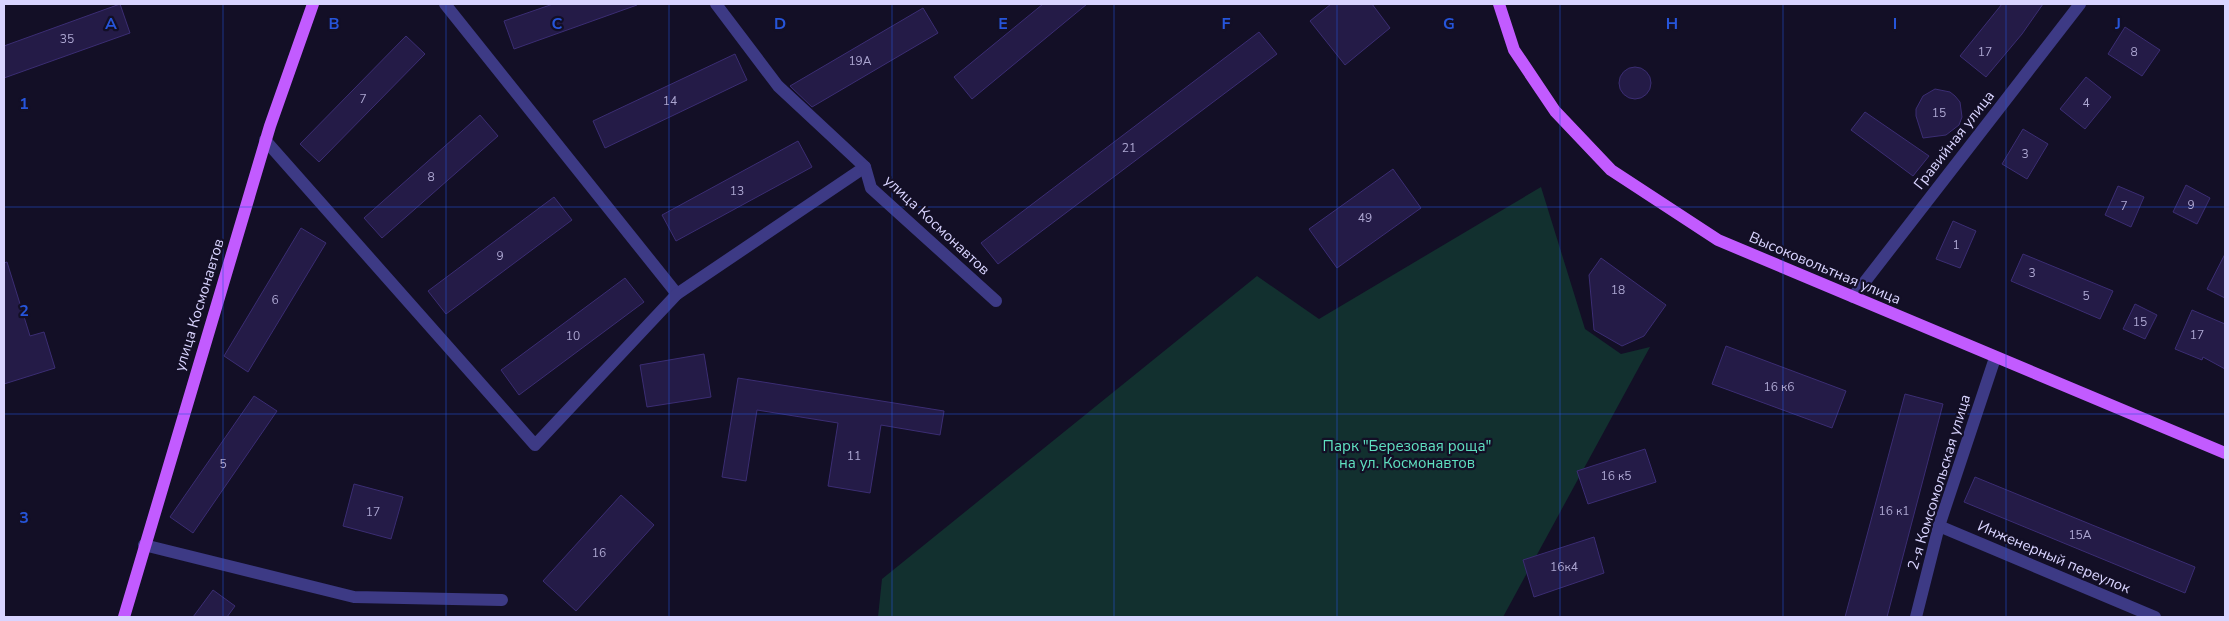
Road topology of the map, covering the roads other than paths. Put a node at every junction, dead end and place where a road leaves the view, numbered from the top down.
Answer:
1 (313, 4) edge
2 (445, 4) edge
3 (716, 4) edge
4 (1499, 4) edge
5 (2080, 4) edge
6 (265, 140) junction
7 (865, 166) junction
8 (677, 294) junction
9 (1853, 297) junction
10 (996, 301) dead end
11 (1994, 358) junction
12 (2225, 453) edge
13 (1939, 526) junction
14 (144, 544) junction
15 (502, 600) dead end
16 (124, 617) edge
17 (1916, 617) edge
18 (2155, 617) edge

1 - 6 main road, улица Космонавтов
2 - 8 street
3 - 7 street
4 - 9 main road, Высоковольтная улица
5 - 9 street, Гравийная улица
6 - 8 street
6 - 14 main road, улица Космонавтов
7 - 8 street
7 - 10 street, улица Космонавтов
9 - 11 main road, Высоковольтная улица
11 - 12 main road, Высоковольтная улица
11 - 13 street, 2-я Комсомольская улица
13 - 17 street, 2-я Комсомольская улица
13 - 18 street, Инженерный переулок
14 - 15 street
14 - 16 main road, улица Космонавтов

